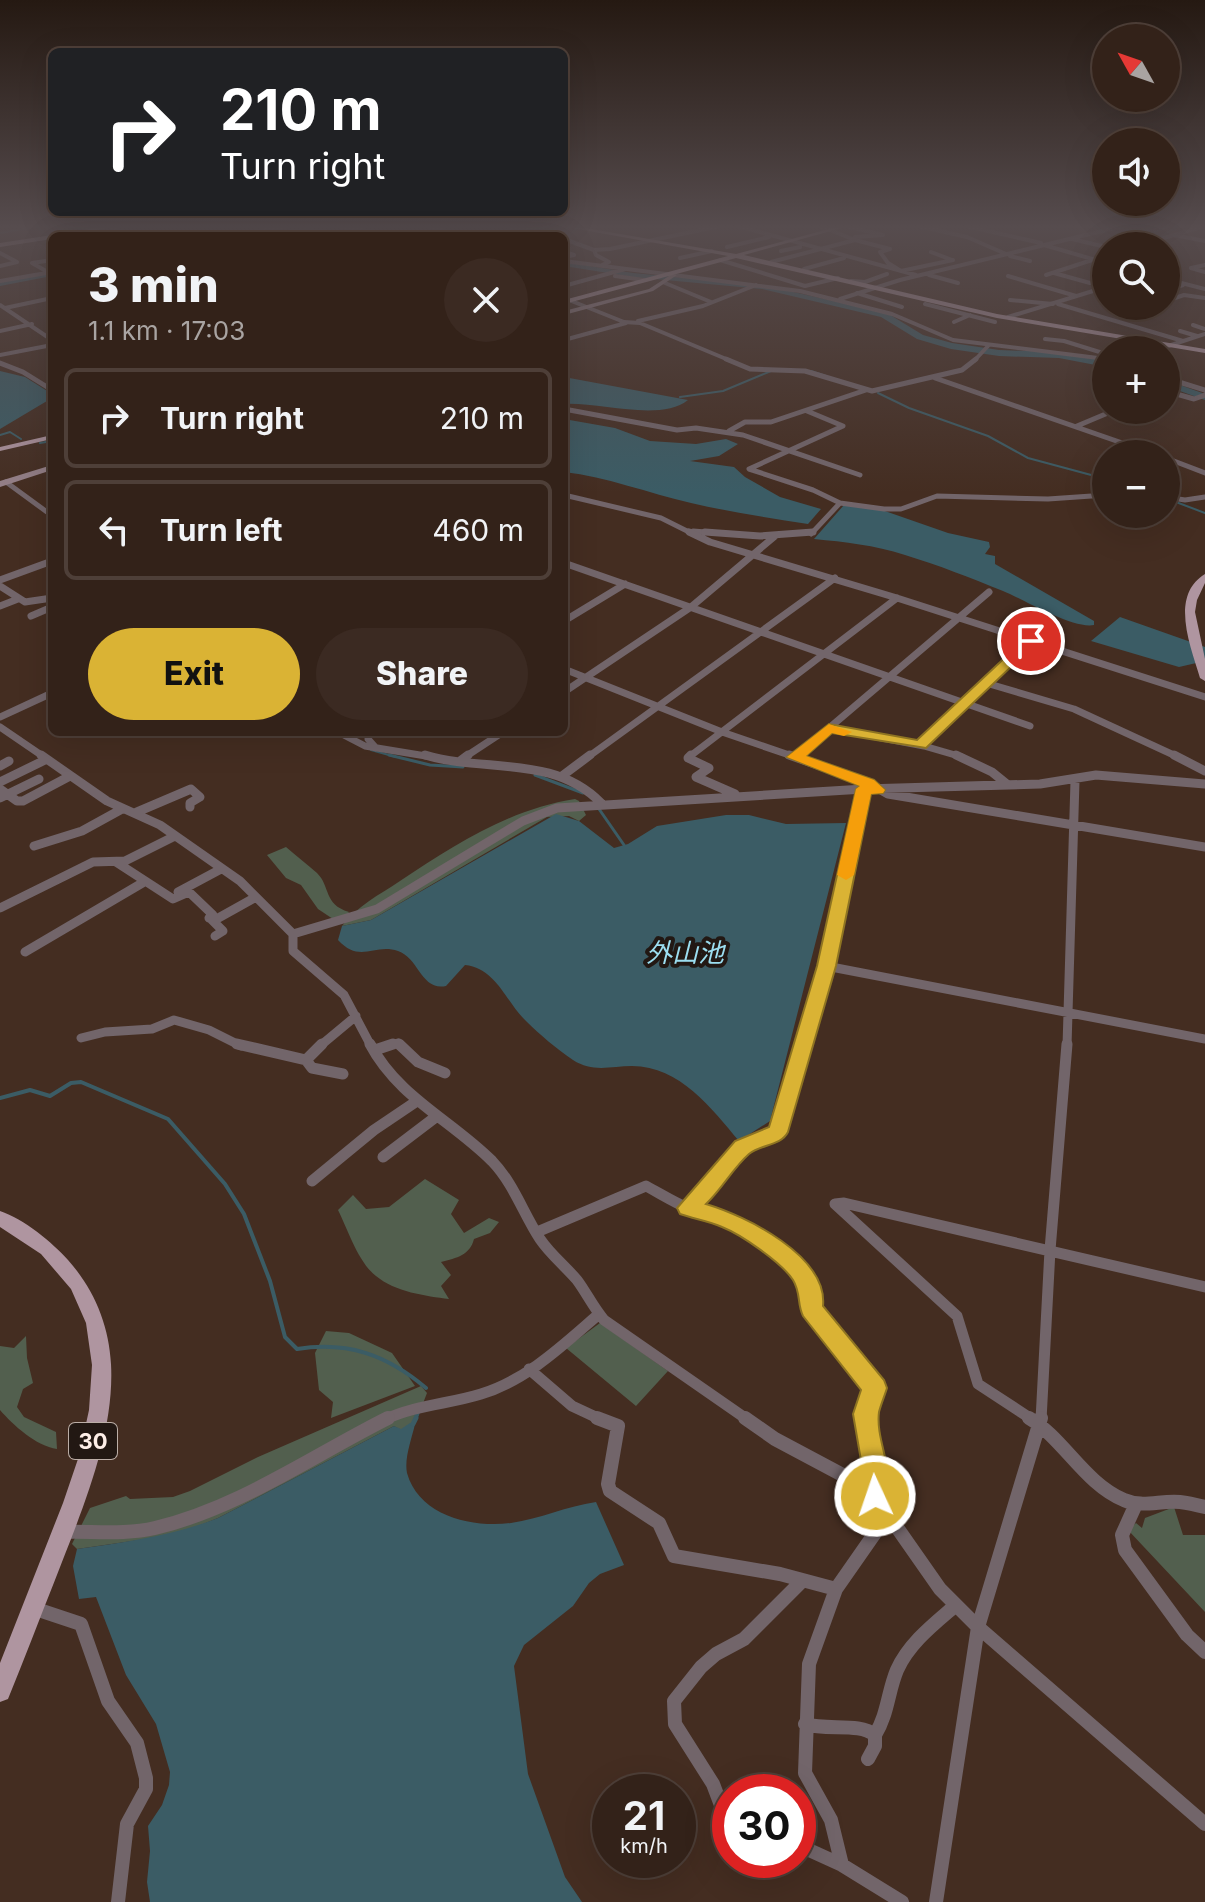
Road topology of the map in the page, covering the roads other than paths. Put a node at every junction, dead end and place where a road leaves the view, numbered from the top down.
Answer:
1 (17, 315) edge
2 (606, 315) edge
3 (666, 315) edge
4 (896, 315) edge
5 (959, 315) edge
6 (969, 315) joint
7 (996, 315) edge
8 (1014, 315) edge
9 (1094, 315) edge
10 (1008, 317) junction
11 (635, 322) junction
12 (995, 322) dead end
13 (626, 323) junction
14 (32, 324) junction
15 (1193, 325) dead end
16 (0, 331) edge
17 (1180, 331) dead end
18 (1205, 332) edge
19 (1118, 336) edge
20 (1197, 336) junction
21 (48, 338) edge
22 (568, 339) edge
23 (1045, 339) dead end
24 (1183, 341) junction
25 (1180, 342) edge
26 (48, 343) edge
27 (1180, 347) edge
28 (986, 349) junction
29 (1205, 351) edge
30 (1092, 352) edge
31 (0, 355) edge
32 (1092, 356) edge
33 (0, 363) edge
34 (935, 378) junction
35 (1180, 383) edge
36 (48, 388) edge
37 (866, 390) junction
38 (1205, 393) edge
39 (1180, 394) edge
40 (568, 410) edge
41 (807, 411) junction
42 (1092, 420) edge
43 (1077, 426) junction
44 (729, 431) junction
45 (48, 437) edge
46 (1116, 440) edge
47 (0, 448) edge
48 (788, 451) junction
49 (1180, 463) edge
50 (48, 468) edge
51 (1205, 473) edge
52 (860, 475) dead end
53 (3, 483) edge
54 (568, 496) edge
55 (1092, 496) edge
56 (1205, 497) edge
57 (1180, 499) edge
58 (840, 503) junction
59 (47, 512) dead end
60 (687, 531) junction
61 (775, 536) junction
62 (756, 554) junction
63 (48, 563) edge
64 (568, 566) edge
65 (835, 578) junction
66 (1204, 578) edge
67 (0, 583) edge
68 (625, 584) junction
69 (989, 592) dead end
70 (897, 598) junction
71 (18, 599) junction
72 (48, 599) edge
73 (0, 606) edge
74 (691, 607) junction
75 (48, 609) edge
76 (31, 616) dead end
77 (959, 618) junction
78 (568, 619) edge
79 (760, 632) junction
80 (1031, 641) junction
81 (822, 654) junction
82 (568, 671) edge
83 (889, 677) junction
84 (585, 678) junction
85 (1205, 678) edge
86 (986, 683) junction
87 (568, 689) edge
88 (48, 695) edge
89 (1205, 697) edge
90 (964, 704) junction
91 (657, 706) junction
92 (0, 717) edge
93 (1030, 726) dead end
94 (0, 727) edge
95 (829, 728) junction
96 (722, 732) junction
97 (345, 736) edge
98 (368, 736) edge
99 (497, 736) edge
100 (920, 745) junction
101 (376, 748) junction
102 (795, 757) junction
103 (45, 760) junction
104 (9, 761) dead end
105 (460, 761) junction
106 (0, 766) edge
107 (1205, 771) edge
108 (70, 776) junction
109 (562, 776) junction
110 (39, 779) dead end
111 (1075, 781) junction
112 (0, 782) edge
113 (1205, 784) edge
114 (1008, 785) junction
115 (864, 789) junction
116 (877, 790) junction
117 (2, 794) edge
118 (739, 796) junction
119 (601, 803) junction
120 (190, 807) dead end
121 (122, 809) junction
122 (137, 812) junction
123 (1074, 827) junction
124 (175, 836) junction
125 (34, 846) dead end
126 (1205, 847) edge
127 (116, 862) junction
128 (221, 869) junction
129 (144, 882) junction
130 (169, 897) junction
131 (256, 897) junction
132 (0, 908) edge
133 (210, 918) junction
134 (293, 934) junction
135 (215, 936) dead end
136 (25, 952) dead end
137 (826, 966) junction
138 (1068, 1011) junction
139 (356, 1016) junction
140 (81, 1038) dead end
141 (1205, 1039) edge
142 (375, 1050) junction
143 (306, 1060) junction
144 (445, 1073) dead end
145 (343, 1074) dead end
146 (417, 1101) junction
147 (437, 1116) junction
148 (383, 1157) dead end
149 (312, 1181) dead end
150 (688, 1208) junction
151 (0, 1218) edge
152 (537, 1232) junction
153 (1050, 1250) junction
154 (1205, 1287) edge
155 (599, 1314) junction
156 (529, 1369) junction
157 (1041, 1425) junction
158 (875, 1496) junction
159 (1136, 1504) junction
160 (1205, 1507) edge
161 (889, 1513) junction
162 (63, 1532) junction
163 (802, 1581) junction
164 (836, 1589) junction
165 (956, 1605) junction
166 (33, 1608) junction
167 (978, 1627) junction
168 (1205, 1652) edge
169 (0, 1691) edge
170 (805, 1724) junction
171 (875, 1735) junction
172 (868, 1759) dead end
173 (712, 1782) edge
174 (1205, 1824) edge
175 (816, 1853) edge
176 (842, 1865) junction
177 (118, 1902) edge
178 (902, 1902) edge
179 (936, 1902) edge

1 - 14 street
2 - 13 street
3 - 11 street
4 - 28 street
5 - 6 street
6 - 12 street
7 - 10 main road
8 - 10 street
9 - 24 street
10 - 19 main road
11 - 13 street
11 - 37 street
13 - 22 street
14 - 16 street
14 - 21 street
15 - 18 street
17 - 20 street
18 - 20 street
20 - 24 street
23 - 30 street
24 - 25 street
26 - 31 street
27 - 29 main road
28 - 32 street
28 - 34 street
33 - 36 street
34 - 37 street
34 - 43 street
35 - 38 street
37 - 41 street
38 - 39 street
40 - 44 street
41 - 44 street
41 - 48 street
42 - 43 street
43 - 46 street
44 - 48 street
45 - 47 main road
48 - 52 street
48 - 58 street
49 - 51 street
50 - 53 street
53 - 59 street
54 - 60 street
55 - 58 street
56 - 57 street
58 - 61 street
60 - 61 street
60 - 62 street
61 - 62 street
62 - 65 street
62 - 74 street
63 - 67 street
64 - 68 street
65 - 70 street
65 - 79 street
66 - 85 main road
67 - 71 street
68 - 74 street
68 - 78 street
69 - 77 street
70 - 77 street
70 - 81 street
71 - 72 street
71 - 73 street
74 - 79 street
74 - 84 street
75 - 76 street
77 - 80 street
77 - 83 street
79 - 81 street
79 - 91 street
80 - 86 street
80 - 89 street
81 - 83 street
81 - 96 street
82 - 84 street
83 - 90 street
83 - 95 street
84 - 87 street
84 - 91 street
86 - 90 street
86 - 107 street
88 - 92 street
90 - 93 street
90 - 100 street
91 - 96 street
91 - 109 street
94 - 103 street
95 - 100 street
95 - 102 street
96 - 102 street
96 - 118 street
97 - 101 street
98 - 101 street
99 - 105 street
100 - 114 street
101 - 105 street
102 - 116 street
103 - 108 street
103 - 112 street
104 - 106 street
105 - 109 street
108 - 117 street
108 - 121 street
109 - 119 street
110 - 117 street
111 - 113 street
111 - 114 street
111 - 123 street
114 - 116 street
115 - 116 street
115 - 118 street
115 - 137 street
116 - 123 street
118 - 119 street
119 - 134 street
120 - 122 street
121 - 122 street
121 - 125 street
122 - 124 street
123 - 126 street
123 - 138 street
124 - 127 street
124 - 128 street
127 - 129 street
127 - 132 street
128 - 130 street
128 - 131 street
129 - 130 street
129 - 136 street
130 - 133 street
131 - 133 street
131 - 134 street
133 - 135 street
134 - 139 street
137 - 138 street
137 - 150 street
138 - 141 street
138 - 153 street
139 - 142 street
139 - 143 street
140 - 143 street
142 - 144 street
142 - 146 street
143 - 145 street
146 - 147 street
146 - 149 street
147 - 148 street
147 - 152 street
150 - 152 street
150 - 158 street
151 - 162 main road, 30
152 - 155 street
153 - 154 street
153 - 157 street
153 - 157 street
155 - 156 street
155 - 158 street
156 - 162 street
156 - 163 street
157 - 159 street
157 - 167 street
158 - 161 street
159 - 160 street
159 - 168 street
161 - 164 street
161 - 165 street
162 - 166 main road, 30
163 - 164 street
163 - 173 street
164 - 170 street
165 - 167 street
165 - 171 street
166 - 169 main road, 30
166 - 177 street
167 - 174 street
167 - 179 street
170 - 171 street
170 - 176 street
171 - 172 street
175 - 176 street
176 - 178 street

